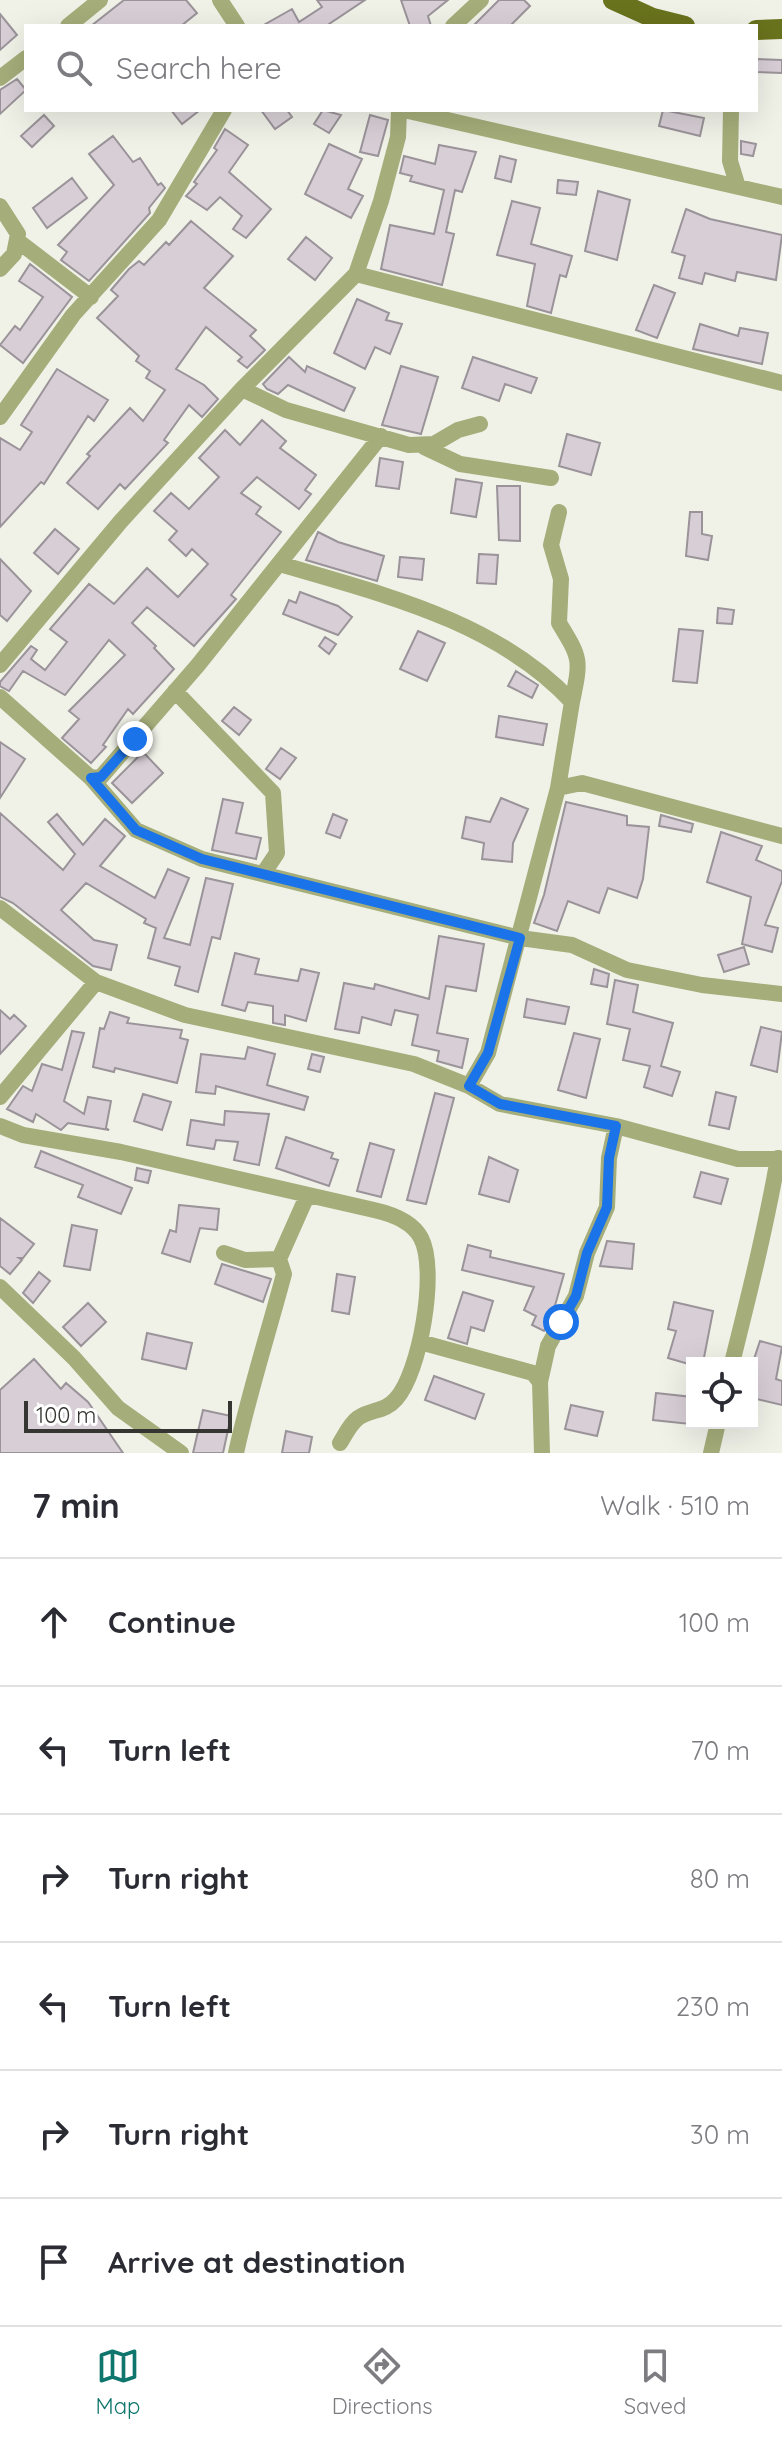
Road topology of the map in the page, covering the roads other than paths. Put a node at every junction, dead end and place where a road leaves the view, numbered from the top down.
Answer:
1 (100, 0) edge
2 (220, 0) edge
3 (481, 0) edge
4 (613, 0) edge
5 (70, 24) edge
6 (236, 24) edge
7 (455, 24) edge
8 (677, 24) edge
9 (782, 29) edge
10 (758, 30) edge
11 (24, 60) edge
12 (0, 78) edge
13 (223, 112) edge
14 (402, 112) edge
15 (411, 112) edge
16 (731, 112) edge
17 (730, 161) junction
18 (712, 182) junction
19 (738, 187) junction
20 (782, 197) edge
21 (0, 206) edge
22 (18, 241) junction
23 (0, 269) edge
24 (356, 274) junction
25 (91, 297) junction
26 (782, 383) edge
27 (242, 389) junction
28 (0, 417) edge
29 (480, 424) dead end
30 (381, 436) junction
31 (424, 447) junction
32 (551, 478) dead end
33 (559, 512) dead end
34 (280, 564) junction
35 (0, 665) edge
36 (175, 691) junction
37 (0, 697) edge
38 (572, 702) junction
39 (91, 778) junction
40 (558, 788) junction
41 (782, 836) edge
42 (263, 874) junction
43 (0, 908) edge
44 (520, 938) junction
45 (96, 982) junction
46 (782, 994) edge
47 (469, 1086) junction
48 (0, 1097) edge
49 (0, 1126) edge
50 (616, 1126) junction
51 (780, 1158) edge
52 (307, 1196) junction
53 (224, 1253) dead end
54 (279, 1259) junction
55 (0, 1287) edge
56 (420, 1342) junction
57 (733, 1357) edge
58 (540, 1382) junction
59 (717, 1429) edge
60 (340, 1443) dead end
61 (181, 1453) edge
62 (236, 1453) edge
63 (542, 1453) edge
64 (711, 1453) edge

1 - 5 street
2 - 6 street
3 - 7 street
4 - 8 main road
9 - 10 main road
11 - 12 street
13 - 25 street
14 - 24 street
15 - 18 street
16 - 17 street
17 - 18 street
17 - 19 street
18 - 19 street
19 - 20 street
21 - 22 street
22 - 23 street
22 - 25 street
24 - 26 street
24 - 27 street
25 - 28 street
27 - 30 street
27 - 35 street
29 - 31 street
30 - 31 street
30 - 34 street
31 - 32 street
33 - 38 street
34 - 36 street
34 - 38 street
36 - 39 street
36 - 42 street
37 - 39 street
38 - 40 street
39 - 42 street
40 - 41 street
40 - 44 street
42 - 44 street
43 - 45 street
44 - 46 street
44 - 47 street
45 - 47 street
45 - 48 street
47 - 50 street
49 - 52 street
50 - 51 street
50 - 58 street
51 - 57 street
52 - 54 street
52 - 56 street
53 - 54 street
54 - 62 street
55 - 61 street
56 - 58 street
56 - 60 street
58 - 63 street
59 - 64 street

